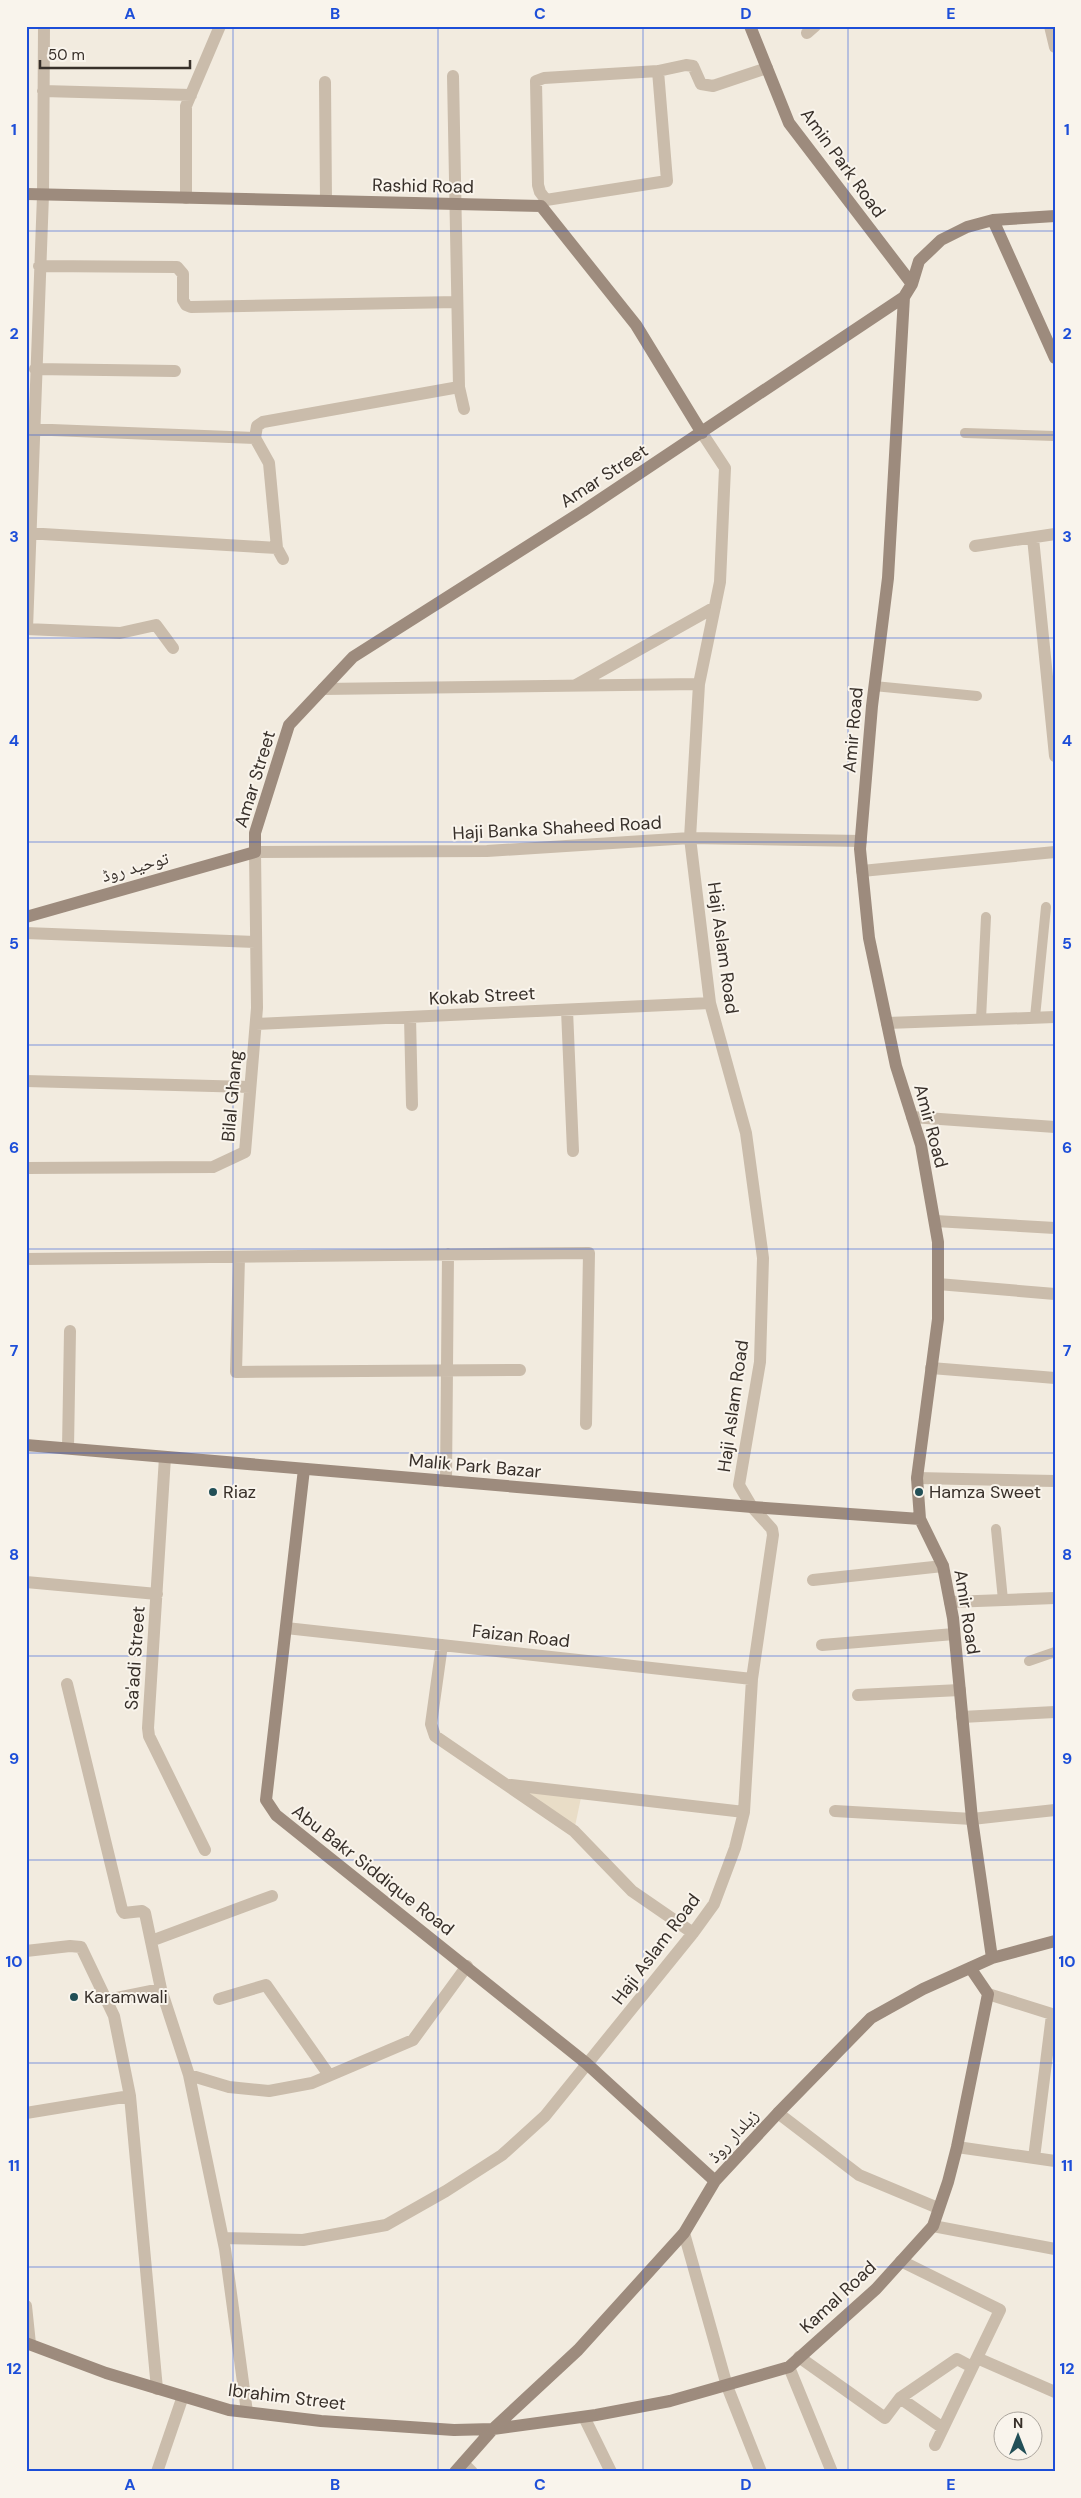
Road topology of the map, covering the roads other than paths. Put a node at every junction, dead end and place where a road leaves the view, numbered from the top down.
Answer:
1 (44, 26) edge
2 (220, 26) edge
3 (750, 26) edge
4 (1050, 26) edge
5 (1055, 47) edge
6 (767, 68) junction
7 (658, 71) junction
8 (453, 76) dead end
9 (325, 82) dead end
10 (43, 91) junction
11 (191, 95) junction
12 (26, 194) edge
13 (43, 195) junction
14 (186, 198) junction
15 (326, 201) junction
16 (544, 203) junction
17 (454, 204) junction
18 (1055, 216) edge
19 (993, 220) junction
20 (39, 266) junction
21 (912, 284) junction
22 (904, 297) junction
23 (457, 302) junction
24 (1055, 358) edge
25 (35, 369) junction
26 (175, 371) dead end
27 (459, 387) junction
28 (464, 409) dead end
29 (30, 429) edge
30 (702, 433) junction
31 (965, 433) dead end
32 (1055, 436) edge
33 (255, 438) junction
34 (28, 533) edge
35 (1055, 534) edge
36 (1033, 538) junction
37 (975, 546) dead end
38 (715, 607) junction
39 (26, 629) edge
40 (173, 648) dead end
41 (700, 684) junction
42 (575, 686) junction
43 (874, 686) junction
44 (322, 689) junction
45 (977, 696) dead end
46 (1055, 756) edge
47 (690, 838) junction
48 (860, 842) junction
49 (255, 852) junction
50 (1055, 852) edge
51 (862, 872) junction
52 (1046, 906) dead end
53 (986, 917) dead end
54 (26, 918) edge
55 (26, 933) edge
56 (255, 942) junction
57 (710, 1003) junction
58 (567, 1010) junction
59 (1055, 1016) edge
60 (410, 1017) junction
61 (1035, 1017) junction
62 (981, 1019) junction
63 (886, 1023) junction
64 (256, 1024) junction
65 (26, 1081) edge
66 (250, 1087) junction
67 (412, 1105) dead end
68 (912, 1117) junction
69 (1055, 1128) edge
70 (573, 1151) dead end
71 (26, 1168) edge
72 (934, 1221) junction
73 (1055, 1228) edge
74 (448, 1254) junction
75 (239, 1258) junction
76 (26, 1259) edge
77 (938, 1284) junction
78 (1055, 1294) edge
79 (70, 1332) dead end
80 (931, 1368) junction
81 (520, 1370) dead end
82 (447, 1371) junction
83 (1055, 1378) edge
84 (586, 1424) dead end
85 (26, 1445) edge
86 (68, 1448) junction
87 (166, 1457) junction
88 (304, 1469) junction
89 (916, 1478) junction
90 (446, 1481) junction
91 (1055, 1481) edge
92 (752, 1507) junction
93 (920, 1519) junction
94 (996, 1529) dead end
95 (943, 1566) junction
96 (813, 1580) dead end
97 (26, 1582) edge
98 (158, 1594) junction
99 (1055, 1598) edge
100 (1003, 1600) junction
101 (950, 1602) junction
102 (286, 1628) junction
103 (954, 1634) junction
104 (442, 1645) junction
105 (822, 1645) dead end
106 (1055, 1652) edge
107 (1029, 1661) dead end
108 (752, 1679) junction
109 (67, 1684) dead end
110 (960, 1690) junction
111 (858, 1695) dead end
112 (1055, 1712) edge
113 (962, 1717) junction
114 (508, 1785) junction
115 (1055, 1810) edge
116 (835, 1811) dead end
117 (744, 1812) junction
118 (972, 1819) junction
119 (205, 1850) dead end
120 (272, 1896) dead end
121 (694, 1933) junction
122 (152, 1941) junction
123 (1055, 1941) edge
124 (26, 1950) edge
125 (992, 1958) junction
126 (467, 1966) junction
127 (971, 1969) junction
128 (161, 1989) junction
129 (988, 1994) junction
130 (219, 1999) dead end
131 (107, 2000) junction
132 (1053, 2015) edge
133 (586, 2063) junction
134 (190, 2075) junction
135 (329, 2075) junction
136 (130, 2096) junction
137 (26, 2113) edge
138 (778, 2113) junction
139 (957, 2147) junction
140 (1034, 2158) junction
141 (1055, 2161) edge
142 (716, 2182) junction
143 (938, 2208) junction
144 (932, 2226) junction
145 (684, 2233) junction
146 (223, 2238) junction
147 (1055, 2249) edge
148 (901, 2261) junction
149 (26, 2306) edge
150 (28, 2344) edge
151 (799, 2357) junction
152 (974, 2362) junction
153 (789, 2367) junction
154 (727, 2386) junction
155 (158, 2389) junction
156 (1055, 2392) edge
157 (183, 2396) junction
158 (900, 2398) junction
159 (247, 2412) junction
160 (584, 2417) junction
161 (943, 2428) junction
162 (493, 2429) junction
163 (935, 2445) dead end
164 (463, 2469) edge
165 (157, 2472) edge
166 (611, 2472) edge
167 (761, 2472) edge
168 (832, 2472) edge

1 - 10 street
2 - 11 street
3 - 6 main road, Amin Park Road
4 - 5 street
6 - 7 street
6 - 21 main road, Amin Park Road
7 - 16 street
7 - 16 street
8 - 17 street
9 - 15 street
10 - 11 street
10 - 13 street
11 - 14 street
12 - 13 main road, Rashid Road
13 - 14 main road, Rashid Road
13 - 20 street
14 - 15 main road, Rashid Road
15 - 17 main road, Rashid Road
16 - 17 main road, Rashid Road
16 - 30 main road
17 - 23 street
18 - 19 main road, Amar Street
19 - 21 main road, Amar Street
19 - 24 main road
20 - 23 street
20 - 25 street
21 - 22 main road, Amar Street
22 - 30 main road, Amar Street
22 - 43 main road, Amir Road
23 - 27 street
25 - 26 street
25 - 29 street
27 - 28 street
27 - 33 street
29 - 33 street
29 - 34 street
30 - 38 street, Haji Aslam Road
30 - 44 main road, Amar Street
31 - 32 lane
33 - 34 street
34 - 39 street
35 - 36 street
36 - 37 street
36 - 46 street
38 - 41 street, Haji Aslam Road
38 - 42 street
39 - 40 street
41 - 42 street
41 - 47 street, Haji Aslam Road
42 - 44 street
43 - 45 lane
43 - 48 main road, Amir Road
44 - 49 main road, Amar Street
47 - 48 street, Haji Banka Shaheed Road
47 - 49 street, Haji Banka Shaheed Road
47 - 57 street, Haji Aslam Road
48 - 51 main road, Amir Road
49 - 54 main road, توحید روڈ
49 - 56 street, Bilal Ghang
50 - 51 street
51 - 63 main road, Amir Road
52 - 61 lane
53 - 62 lane
55 - 56 street
56 - 64 street, Bilal Ghang
57 - 58 street, Kokab Street
57 - 92 street, Haji Aslam Road
58 - 60 street, Kokab Street
58 - 70 street
59 - 61 street
60 - 64 street, Kokab Street
60 - 67 street
61 - 62 street
62 - 63 street
63 - 68 main road, Amir Road
64 - 66 street, Bilal Ghang
65 - 66 street
66 - 71 street, Bilal Ghang
68 - 69 street
68 - 72 main road, Amir Road
72 - 73 street
72 - 77 main road, Amir Road
74 - 75 street
74 - 82 street
74 - 84 street
75 - 76 street
75 - 82 street
77 - 78 street
77 - 80 main road, Amir Road
79 - 86 street
80 - 83 street
80 - 89 main road, Amir Road
81 - 82 street
82 - 90 street
85 - 86 main road, Malik Park Bazar
86 - 87 main road, Malik Park Bazar
87 - 88 main road, Malik Park Bazar
87 - 98 street, Sa'adi Street
88 - 90 main road, Malik Park Bazar
88 - 102 main road, Abu Bakr Siddique Road
89 - 91 street
89 - 93 main road, Amir Road
90 - 92 main road, Malik Park Bazar
92 - 93 main road, Malik Park Bazar
92 - 108 street, Haji Aslam Road
93 - 95 main road, Amir Road
94 - 100 lane
95 - 96 street
95 - 101 main road, Amir Road
97 - 98 street
98 - 119 street, Sa'adi Street
99 - 100 street
100 - 101 street
101 - 103 main road, Amir Road
102 - 104 street, Faizan Road
102 - 126 main road, Abu Bakr Siddique Road
103 - 105 street
103 - 110 main road, Amir Road
104 - 108 street, Faizan Road
104 - 114 street
106 - 107 lane
108 - 117 street, Haji Aslam Road
109 - 122 street
110 - 111 street
110 - 113 main road, Amir Road
112 - 113 street
113 - 118 main road, Amir Road
114 - 117 street
114 - 121 street
115 - 118 street
116 - 118 street
117 - 121 street, Haji Aslam Road
118 - 125 main road, Amir Road
120 - 122 street
121 - 133 street, Haji Aslam Road
122 - 128 street
123 - 125 main road, زیلدار روڈ
124 - 131 street
125 - 127 main road, زیلدار روڈ
126 - 133 main road, Abu Bakr Siddique Road
126 - 135 street
127 - 129 main road
127 - 138 main road, زیلدار روڈ
128 - 131 street
128 - 134 street
129 - 132 street
129 - 139 main road, Kamal Road
130 - 135 street
131 - 136 street
132 - 140 street
133 - 142 main road, Abu Bakr Siddique Road
133 - 146 street, Haji Aslam Road
134 - 135 street
134 - 146 street
136 - 137 street
136 - 155 street
138 - 142 main road, زیلدار روڈ
138 - 143 street
139 - 140 street
139 - 143 main road, Kamal Road
140 - 141 street
142 - 145 main road, زیلدار روڈ
143 - 144 main road, Kamal Road
144 - 147 street
144 - 148 main road, Kamal Road
145 - 154 street
145 - 162 main road, زیلدار روڈ
146 - 159 street
148 - 151 main road, Kamal Road
148 - 152 street
149 - 150 street
150 - 155 main road, Ibrahim Street
151 - 153 main road, Kamal Road
151 - 158 street
152 - 156 street
152 - 158 street
152 - 161 street
153 - 154 main road, Kamal Road
153 - 168 street
154 - 160 main road, Kamal Road
154 - 167 street
155 - 157 main road, Ibrahim Street
157 - 159 main road, Ibrahim Street
157 - 165 street
158 - 161 street
159 - 162 main road, Ibrahim Street
160 - 162 main road, Kamal Road
160 - 166 street
161 - 163 street
162 - 164 main road, زیلدار روڈ

